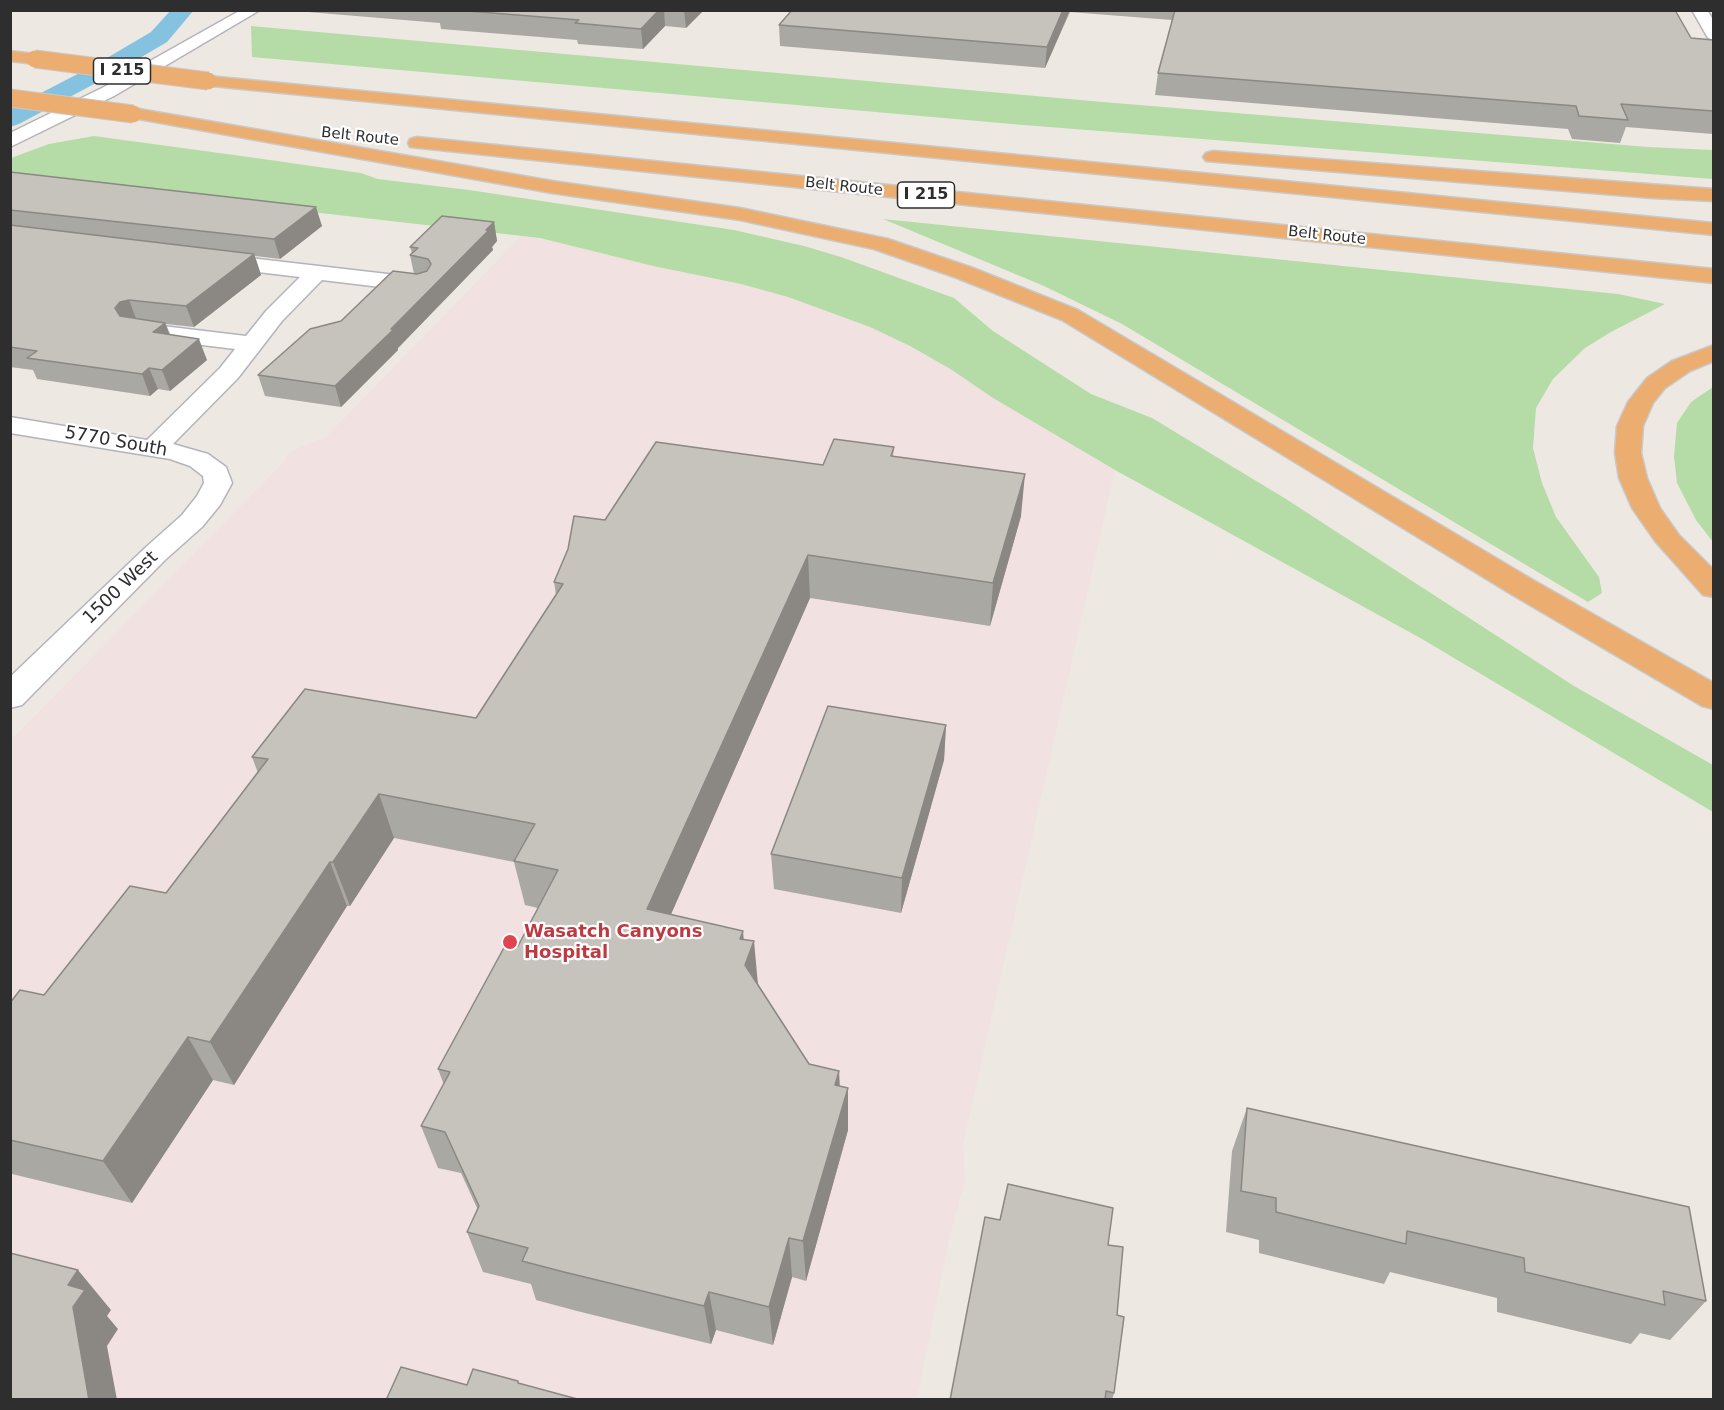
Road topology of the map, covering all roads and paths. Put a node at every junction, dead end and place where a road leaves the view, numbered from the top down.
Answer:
1 (253, 10) edge
2 (1699, 10) edge
3 (1713, 35) edge
4 (10, 56) edge
5 (358, 95) junction
6 (10, 98) edge
7 (136, 114) junction
8 (868, 128) dead end
9 (10, 141) edge
10 (1193, 155) dead end
11 (1713, 195) edge
12 (1713, 228) edge
13 (198, 259) edge
14 (316, 274) junction
15 (1713, 276) edge
16 (422, 285) edge
17 (136, 330) edge
18 (254, 344) junction
19 (1713, 352) edge
20 (10, 425) edge
21 (154, 447) junction
22 (216, 473) joint
23 (1713, 588) edge
24 (10, 697) edge
25 (1713, 698) edge

1 - 9 street
2 - 3 street
4 - 5 highway, I 215, bridge
5 - 8 highway
5 - 12 highway, I 215
6 - 7 highway, Belt Route / I 215, bridge
7 - 15 highway, Belt Route / I 215
7 - 25 highway
10 - 11 highway
13 - 14 street
14 - 16 street
14 - 18 street
17 - 18 street
18 - 21 street
19 - 23 highway
20 - 21 street, 5770 South
21 - 22 street, 5770 South
22 - 24 street, 1500 West

